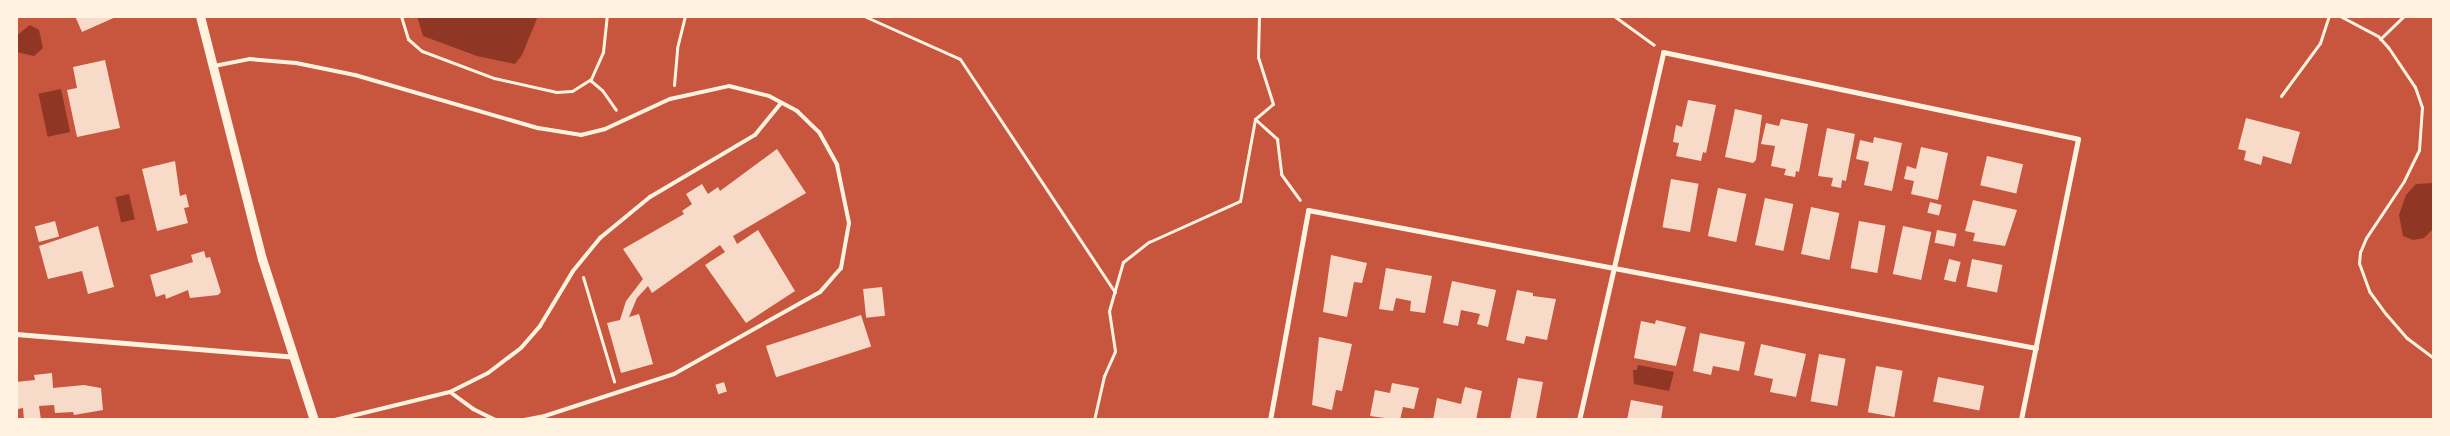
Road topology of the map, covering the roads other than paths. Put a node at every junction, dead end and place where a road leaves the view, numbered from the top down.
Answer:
1 (200, 16) edge
2 (214, 66) junction
3 (781, 103) junction
4 (1613, 268) junction
5 (16, 334) edge
6 (2036, 348) junction
7 (297, 357) junction
8 (450, 392) junction
9 (314, 420) edge
10 (335, 420) edge
11 (496, 420) edge
12 (524, 420) edge
13 (1270, 420) edge
14 (1579, 420) edge
15 (2021, 420) edge

1 - 2 street
2 - 3 lane
2 - 7 street
3 - 8 lane
3 - 12 lane
4 - 6 street
4 - 6 street
4 - 13 street
4 - 14 street
5 - 7 street
6 - 15 street
7 - 9 street
8 - 10 lane
8 - 11 lane

